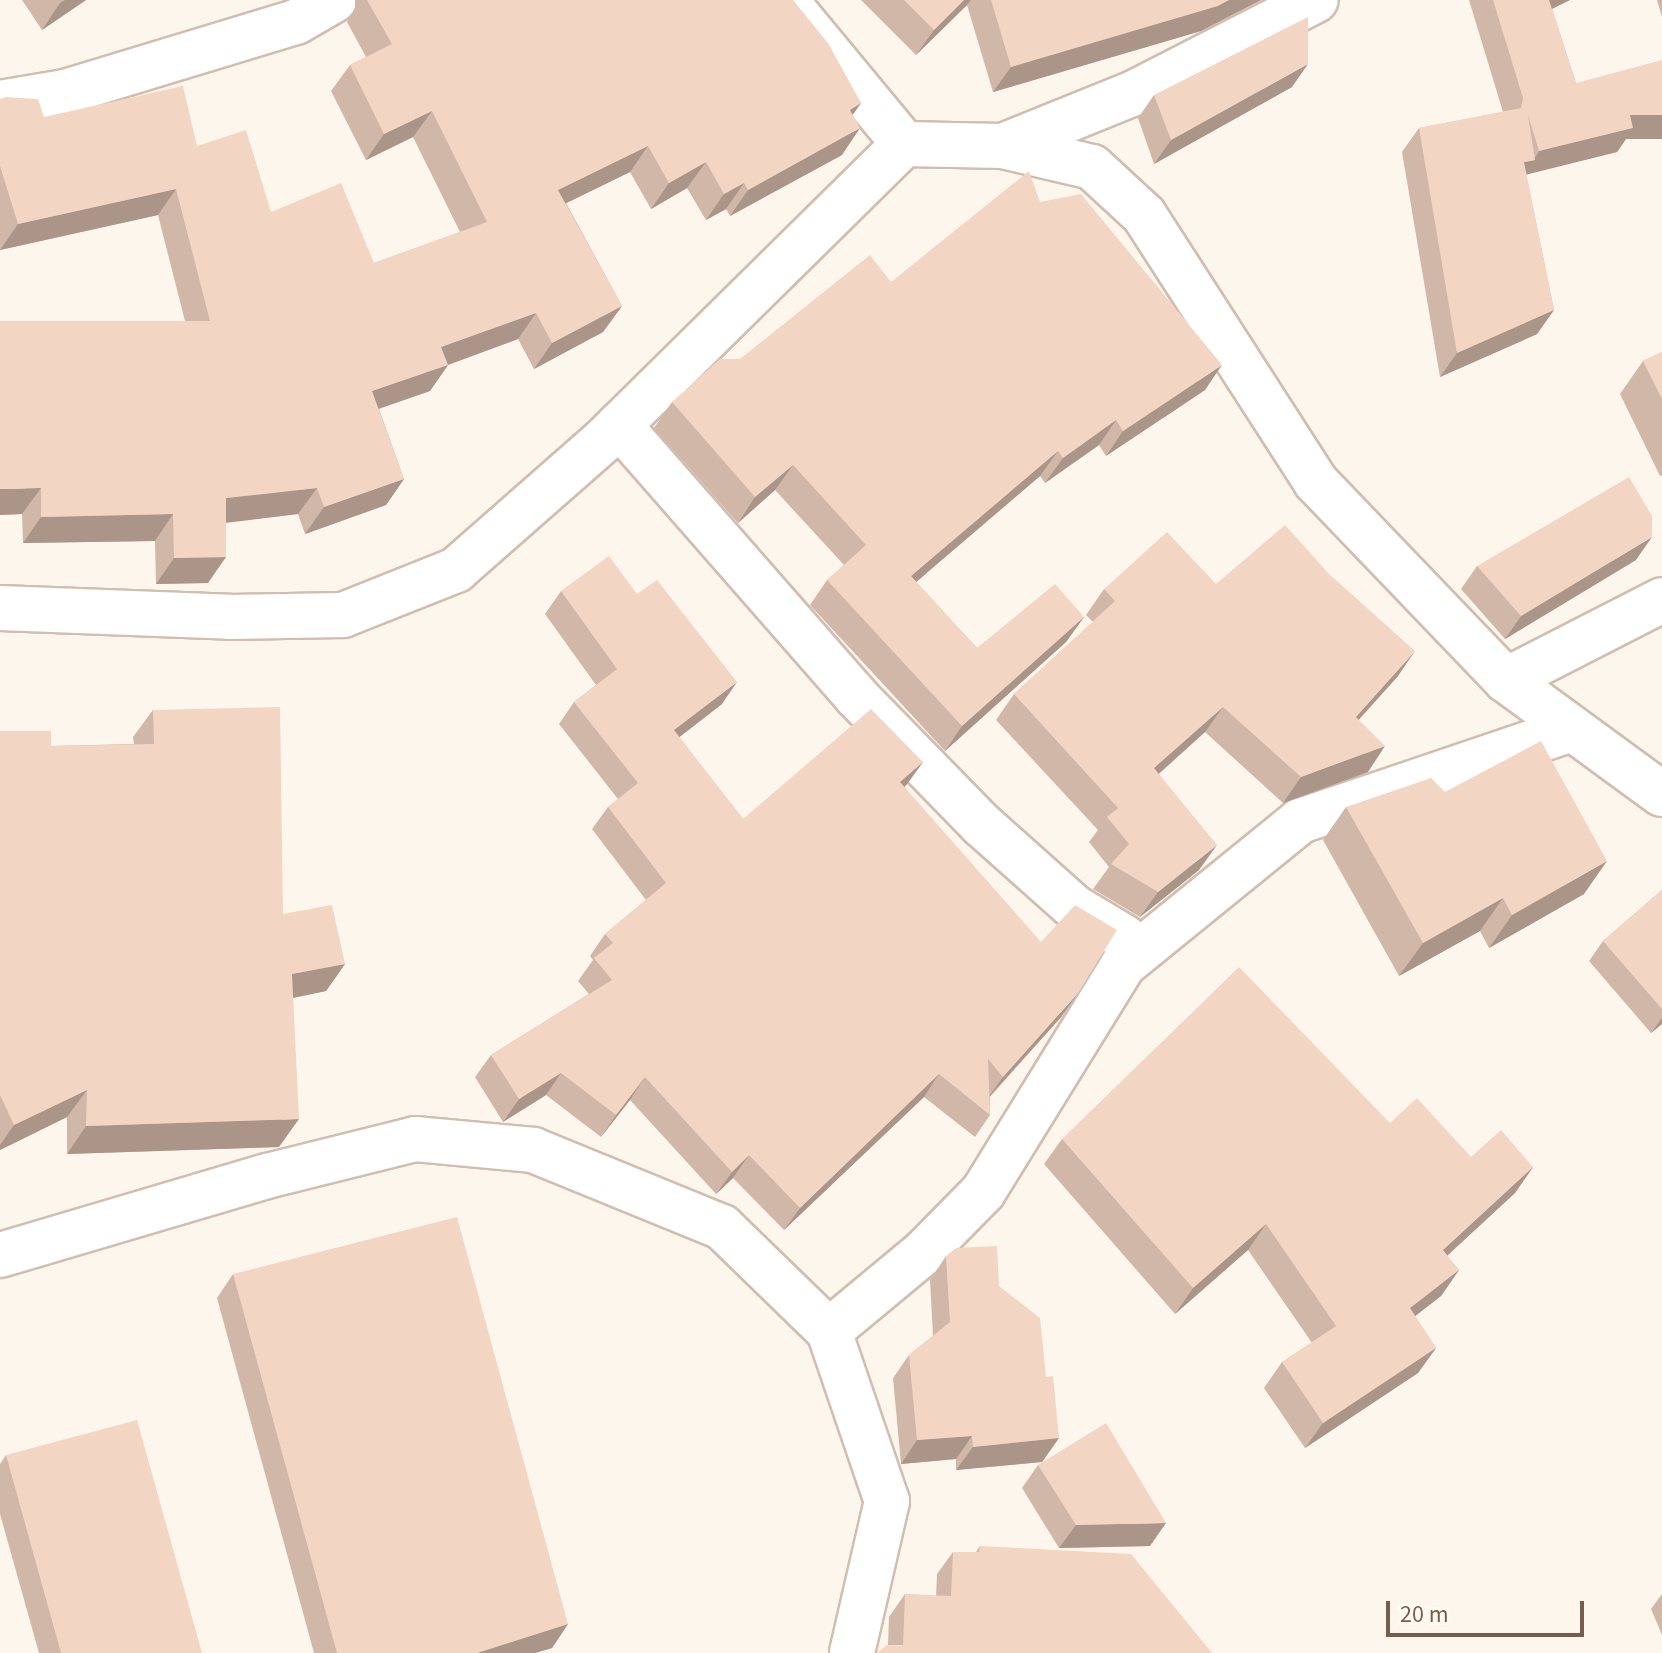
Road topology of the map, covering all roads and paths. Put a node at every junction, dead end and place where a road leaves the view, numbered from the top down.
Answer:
1 (334, 0) edge
2 (785, 0) edge
3 (1316, 0) edge
4 (0, 103) edge
5 (904, 144) junction
6 (1003, 146) junction
7 (619, 425) junction
8 (1662, 600) edge
9 (0, 608) edge
10 (1506, 680) junction
11 (1569, 730) junction
12 (1662, 794) edge
13 (1144, 949) junction
14 (9, 1246) edge
15 (829, 1331) junction
16 (852, 1653) edge

1 - 4 street
2 - 5 street
3 - 6 street
5 - 6 street
5 - 7 street
6 - 10 street
7 - 9 street
7 - 13 street
8 - 10 street
10 - 11 street
11 - 12 street
11 - 13 street
13 - 15 street
14 - 15 street
15 - 16 street

